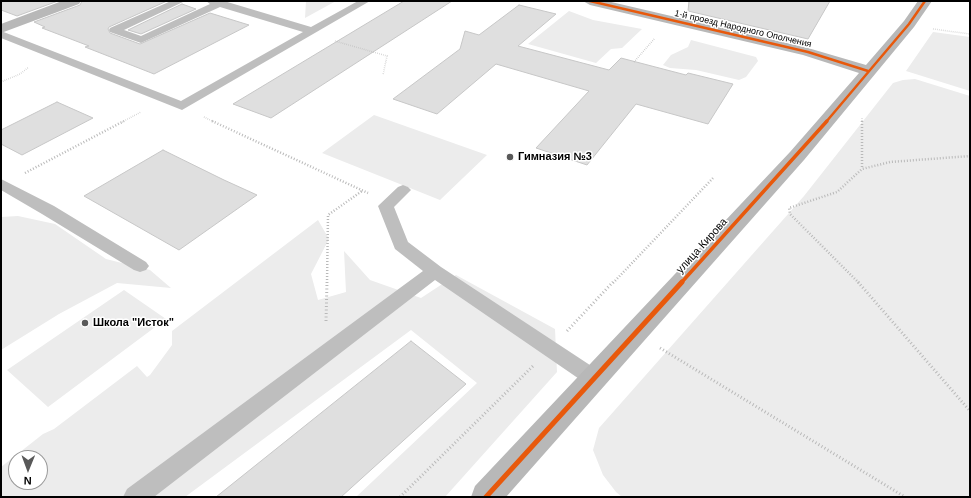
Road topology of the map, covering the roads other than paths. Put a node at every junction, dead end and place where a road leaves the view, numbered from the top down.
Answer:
1 (74, 1) edge
2 (180, 1) edge
3 (365, 1) edge
4 (590, 1) edge
5 (925, 1) edge
6 (216, 2) edge
7 (1, 29) edge
8 (311, 32) junction
9 (1, 34) edge
10 (868, 71) junction
11 (2, 184) edge
12 (403, 190) dead end
13 (140, 266) dead end
14 (434, 271) junction
15 (595, 378) junction
16 (495, 494) edge
17 (135, 497) edge

1 - 7 street
2 - 6 lane
3 - 8 lane
4 - 10 street, 1-й проезд Народного Ополчения
5 - 10 street, улица Кирова
6 - 8 lane
8 - 9 lane
10 - 15 street, улица Кирова
11 - 13 lane
12 - 14 lane
14 - 15 lane
14 - 17 lane
15 - 16 street, улица Кирова

